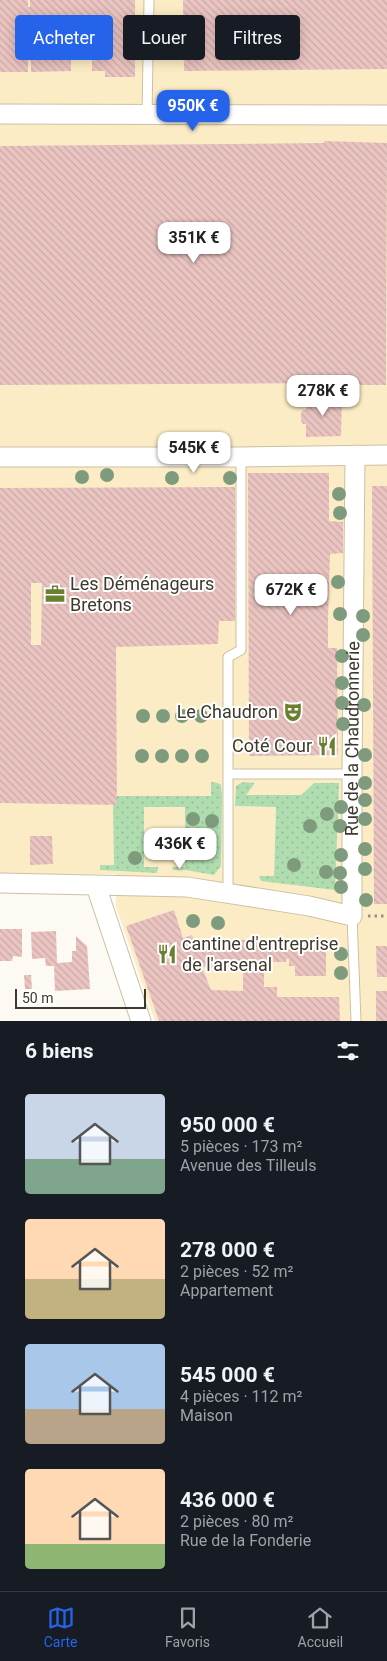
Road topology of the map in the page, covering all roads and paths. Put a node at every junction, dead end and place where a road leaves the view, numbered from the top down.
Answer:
1 (149, 0) edge
2 (0, 114) edge
3 (147, 115) junction
4 (387, 115) edge
5 (355, 455) junction
6 (387, 455) edge
7 (0, 457) edge
8 (241, 457) junction
9 (228, 774) junction
10 (352, 774) junction
11 (0, 883) edge
12 (96, 886) junction
13 (228, 894) junction
14 (352, 916) junction
15 (141, 1021) edge
16 (356, 1021) edge

1 - 3 lane
2 - 3 street
3 - 4 street
5 - 6 street
5 - 8 street
5 - 10 street, Rue de la Chaudronnerie
7 - 8 street
8 - 9 lane
9 - 10 lane
9 - 13 lane
10 - 14 street, Rue de la Chaudronnerie
11 - 12 street
12 - 13 street
12 - 15 street
13 - 14 street
14 - 16 lane, Rue de la Chaudronnerie

